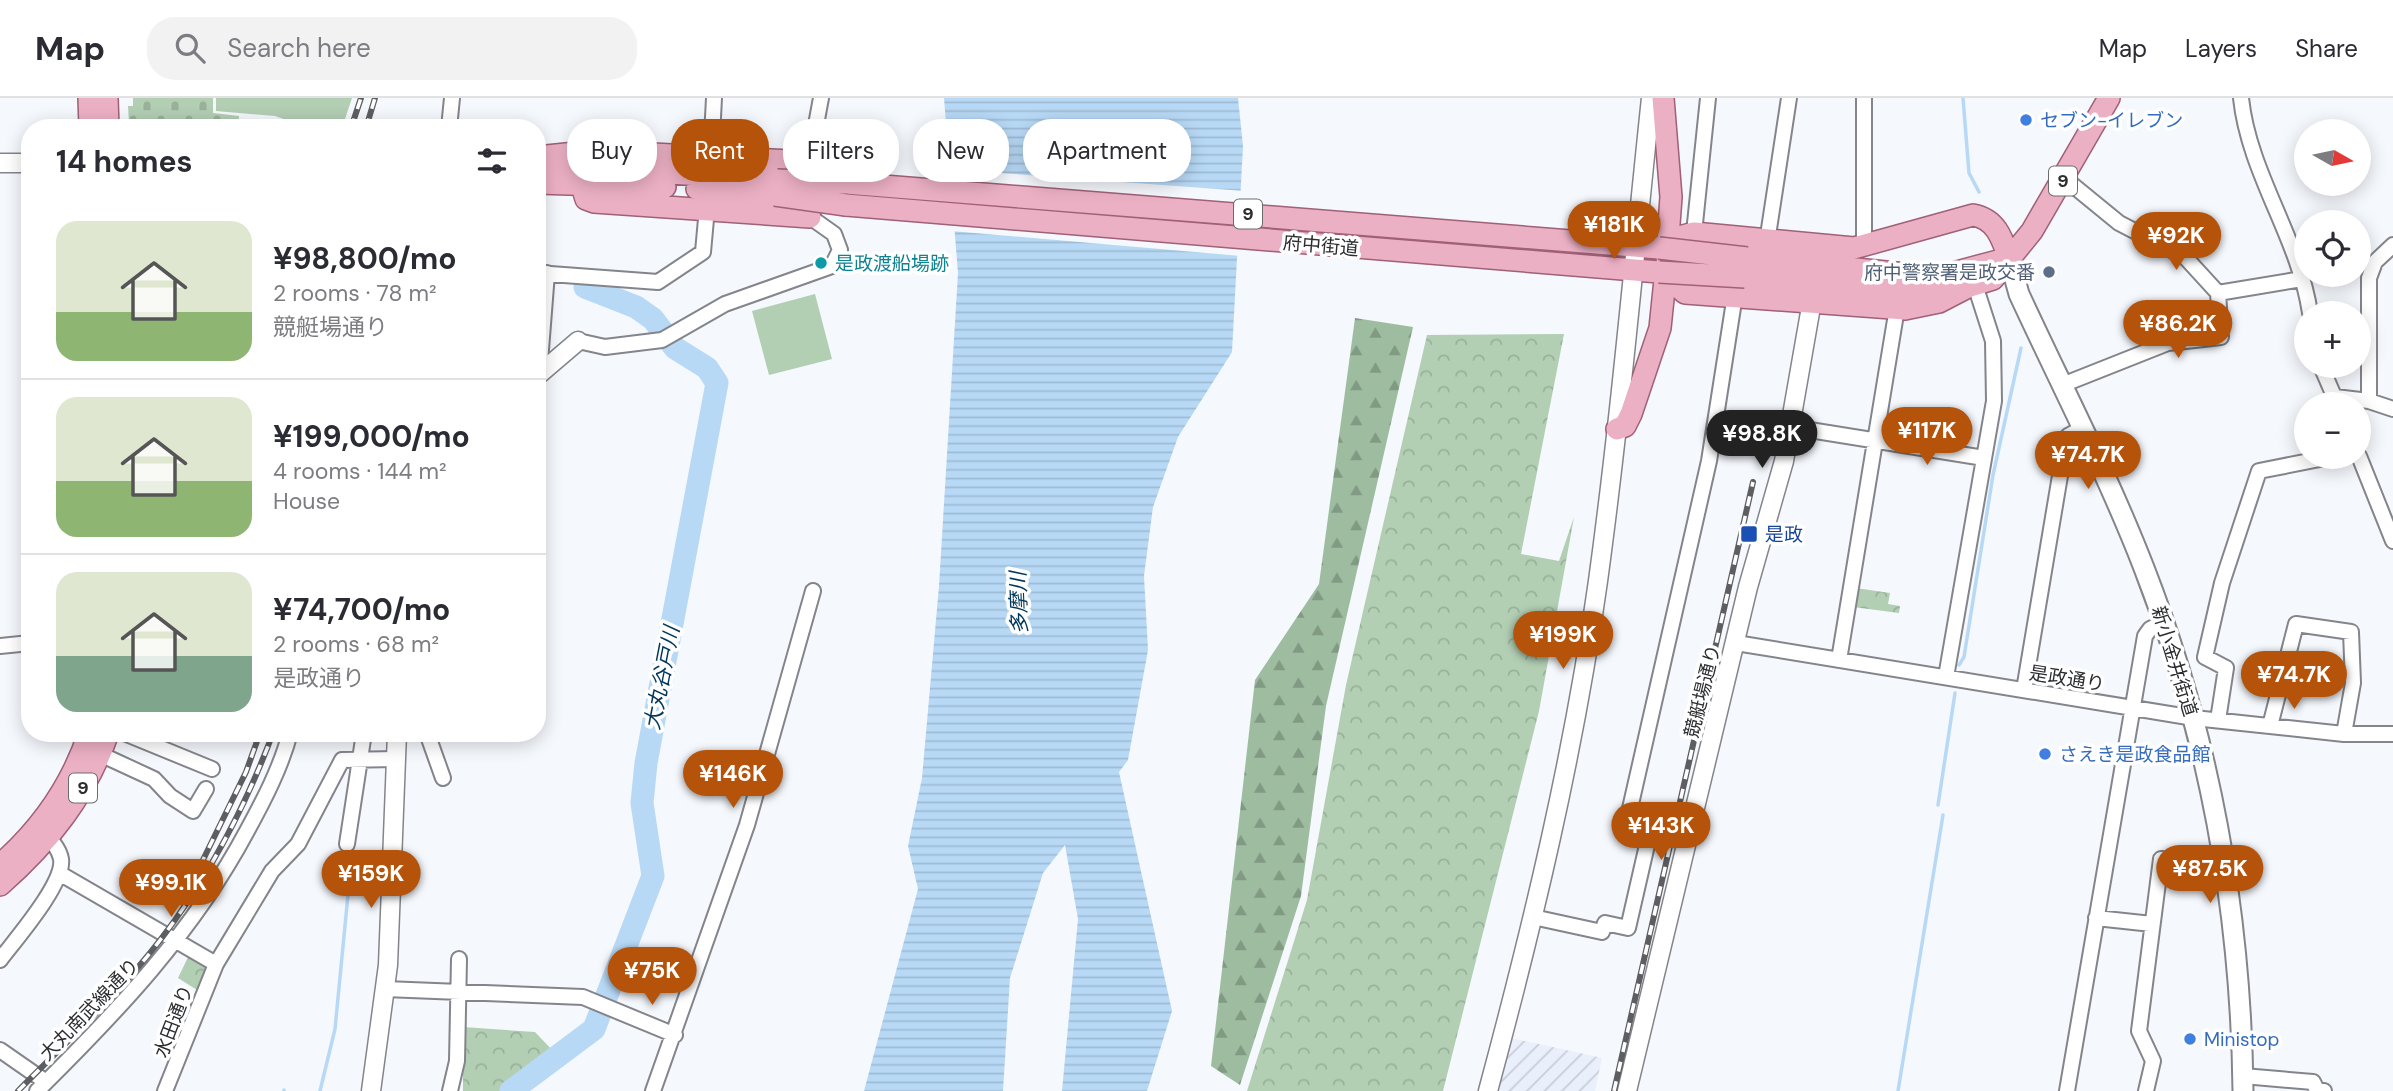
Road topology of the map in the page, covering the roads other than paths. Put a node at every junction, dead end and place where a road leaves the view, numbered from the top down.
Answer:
1 (89, 98) edge
2 (107, 98) edge
3 (452, 98) edge
4 (714, 98) edge
5 (821, 98) edge
6 (1651, 98) edge
7 (1663, 98) edge
8 (1708, 98) edge
9 (1789, 98) edge
10 (1864, 98) edge
11 (2109, 98) edge
12 (2241, 98) edge
13 (90, 119) edge
14 (108, 119) edge
15 (450, 119) edge
16 (713, 119) edge
17 (817, 119) edge
18 (671, 154) edge
19 (546, 156) edge
20 (0, 163) edge
21 (21, 163) edge
22 (546, 165) edge
23 (2064, 178) junction
24 (810, 182) edge
25 (546, 183) edge
26 (582, 183) junction
27 (776, 188) junction
28 (708, 208) junction
29 (810, 218) junction
30 (1767, 242) junction
31 (1625, 245) junction
32 (2393, 245) edge
33 (1864, 246) junction
34 (1671, 252) junction
35 (2008, 258) junction
36 (2294, 259) edge
37 (1623, 270) junction
38 (546, 273) edge
39 (1742, 277) junction
40 (2294, 280) edge
41 (1971, 287) junction
42 (1685, 293) junction
43 (2218, 293) junction
44 (1812, 301) junction
45 (1662, 308) junction
46 (1897, 308) junction
47 (579, 341) joint
48 (546, 368) edge
49 (2062, 385) junction
50 (2370, 392) edge
51 (2371, 401) edge
52 (2393, 409) edge
53 (1791, 427) junction
54 (1617, 429) junction
55 (2081, 429) junction
56 (1875, 441) junction
57 (1984, 458) junction
58 (2294, 464) edge
59 (2364, 469) edge
60 (2393, 541) edge
61 (813, 591) dead end
62 (2164, 622) junction
63 (1736, 643) junction
64 (21, 644) edge
65 (0, 646) edge
66 (1839, 660) junction
67 (1946, 677) junction
68 (2024, 690) junction
69 (2132, 708) junction
70 (2194, 718) junction
71 (2218, 720) junction
72 (2270, 726) junction
73 (2344, 734) junction
74 (2393, 734) edge
75 (85, 742) edge
76 (104, 742) edge
77 (146, 742) edge
78 (286, 742) edge
79 (365, 742) edge
80 (397, 742) edge
81 (430, 742) edge
82 (100, 754) junction
83 (366, 758) junction
84 (396, 759) junction
85 (212, 769) dead end
86 (443, 778) dead end
87 (206, 789) dead end
88 (44, 833) junction
89 (346, 844) dead end
90 (0, 865) edge
91 (2225, 866) junction
92 (59, 873) junction
93 (0, 885) edge
94 (1533, 916) junction
95 (2096, 918) junction
96 (2152, 924) junction
97 (178, 940) junction
98 (459, 958) dead end
99 (0, 960) edge
100 (216, 964) junction
101 (386, 989) junction
102 (457, 991) junction
103 (675, 1035) junction
104 (0, 1050) edge
105 (2243, 1084) edge
106 (41, 1087) edge
107 (168, 1090) edge
108 (370, 1091) edge
109 (450, 1091) edge
110 (653, 1091) edge
111 (1488, 1091) edge
112 (1627, 1091) edge
113 (2067, 1091) edge
114 (2146, 1091) edge
115 (2324, 1091) edge

1 - 13 main road
2 - 14 main road
3 - 15 street
4 - 16 street
5 - 17 street
6 - 31 street
7 - 34 main road
8 - 34 street
9 - 30 street
10 - 33 street
11 - 23 main road, 府中街道 / 9
12 - 36 street
18 - 19 main road
20 - 21 street
22 - 27 main road, 府中街道 / 9
23 - 35 main road, 府中街道 / 9
23 - 43 street
24 - 29 street
25 - 26 main road, 府中街道 / 9
26 - 27 main road, 府中街道 / 9
26 - 28 main road
27 - 31 main road, 府中街道 / 9, bridge
27 - 37 main road, 府中街道 / 9, bridge
28 - 29 main road
28 - 38 street
29 - 47 street
30 - 33 main road
30 - 34 main road
31 - 34 main road, 府中街道 / 9
31 - 37 street
32 - 50 street
33 - 35 main road
34 - 37 main road, 府中街道 / 9
34 - 39 main road, 府中街道 / 9, bridge
34 - 42 main road
34 - 45 main road
35 - 39 main road, 府中街道 / 9
35 - 41 main road, 府中街道 / 9
35 - 49 main road, 新小金井街道
37 - 54 street
39 - 41 main road, 府中街道 / 9
39 - 42 main road
39 - 44 main road
39 - 94 street
40 - 43 street
41 - 46 main road
41 - 57 street
42 - 45 main road
43 - 49 street
44 - 46 main road
44 - 53 street, 競艇場通り
45 - 54 main road
46 - 56 street
47 - 48 street
49 - 55 main road, 新小金井街道
51 - 52 street
53 - 56 street
53 - 63 street, 競艇場通り
54 - 94 street
55 - 62 main road, 新小金井街道
55 - 68 street
56 - 57 street
56 - 66 street
57 - 67 street
58 - 71 street
59 - 60 street
61 - 103 street
62 - 69 street
62 - 70 main road, 新小金井街道
63 - 66 street, 是政通り
63 - 112 street, 競艇場通り
64 - 65 street
66 - 67 street, 是政通り
67 - 68 street, 是政通り
68 - 69 street, 是政通り
69 - 70 street, 是政通り
69 - 95 street
70 - 71 street, 是政通り
70 - 91 main road, 新小金井街道
71 - 72 street, 是政通り
72 - 73 street, 是政通り
72 - 73 street
73 - 74 street, 是政通り
75 - 88 main road, 9
76 - 82 main road, 9
77 - 85 street
78 - 97 street, 大丸南武線通り
79 - 83 street
80 - 84 street
81 - 86 street
82 - 87 street
82 - 88 main road, 9
83 - 84 street
83 - 89 street
83 - 100 street, 水田通り
84 - 101 street
88 - 90 main road, 9
88 - 92 street
88 - 93 main road, 9
91 - 96 street
91 - 105 main road, 新小金井街道
92 - 97 street
92 - 99 street
94 - 111 street
95 - 96 street
95 - 113 street
96 - 114 street
97 - 100 street
97 - 106 street, 大丸南武線通り
98 - 102 street
100 - 107 street, 水田通り
101 - 102 street
101 - 108 street
102 - 103 street
102 - 109 street
103 - 110 street
104 - 106 street
105 - 115 street

